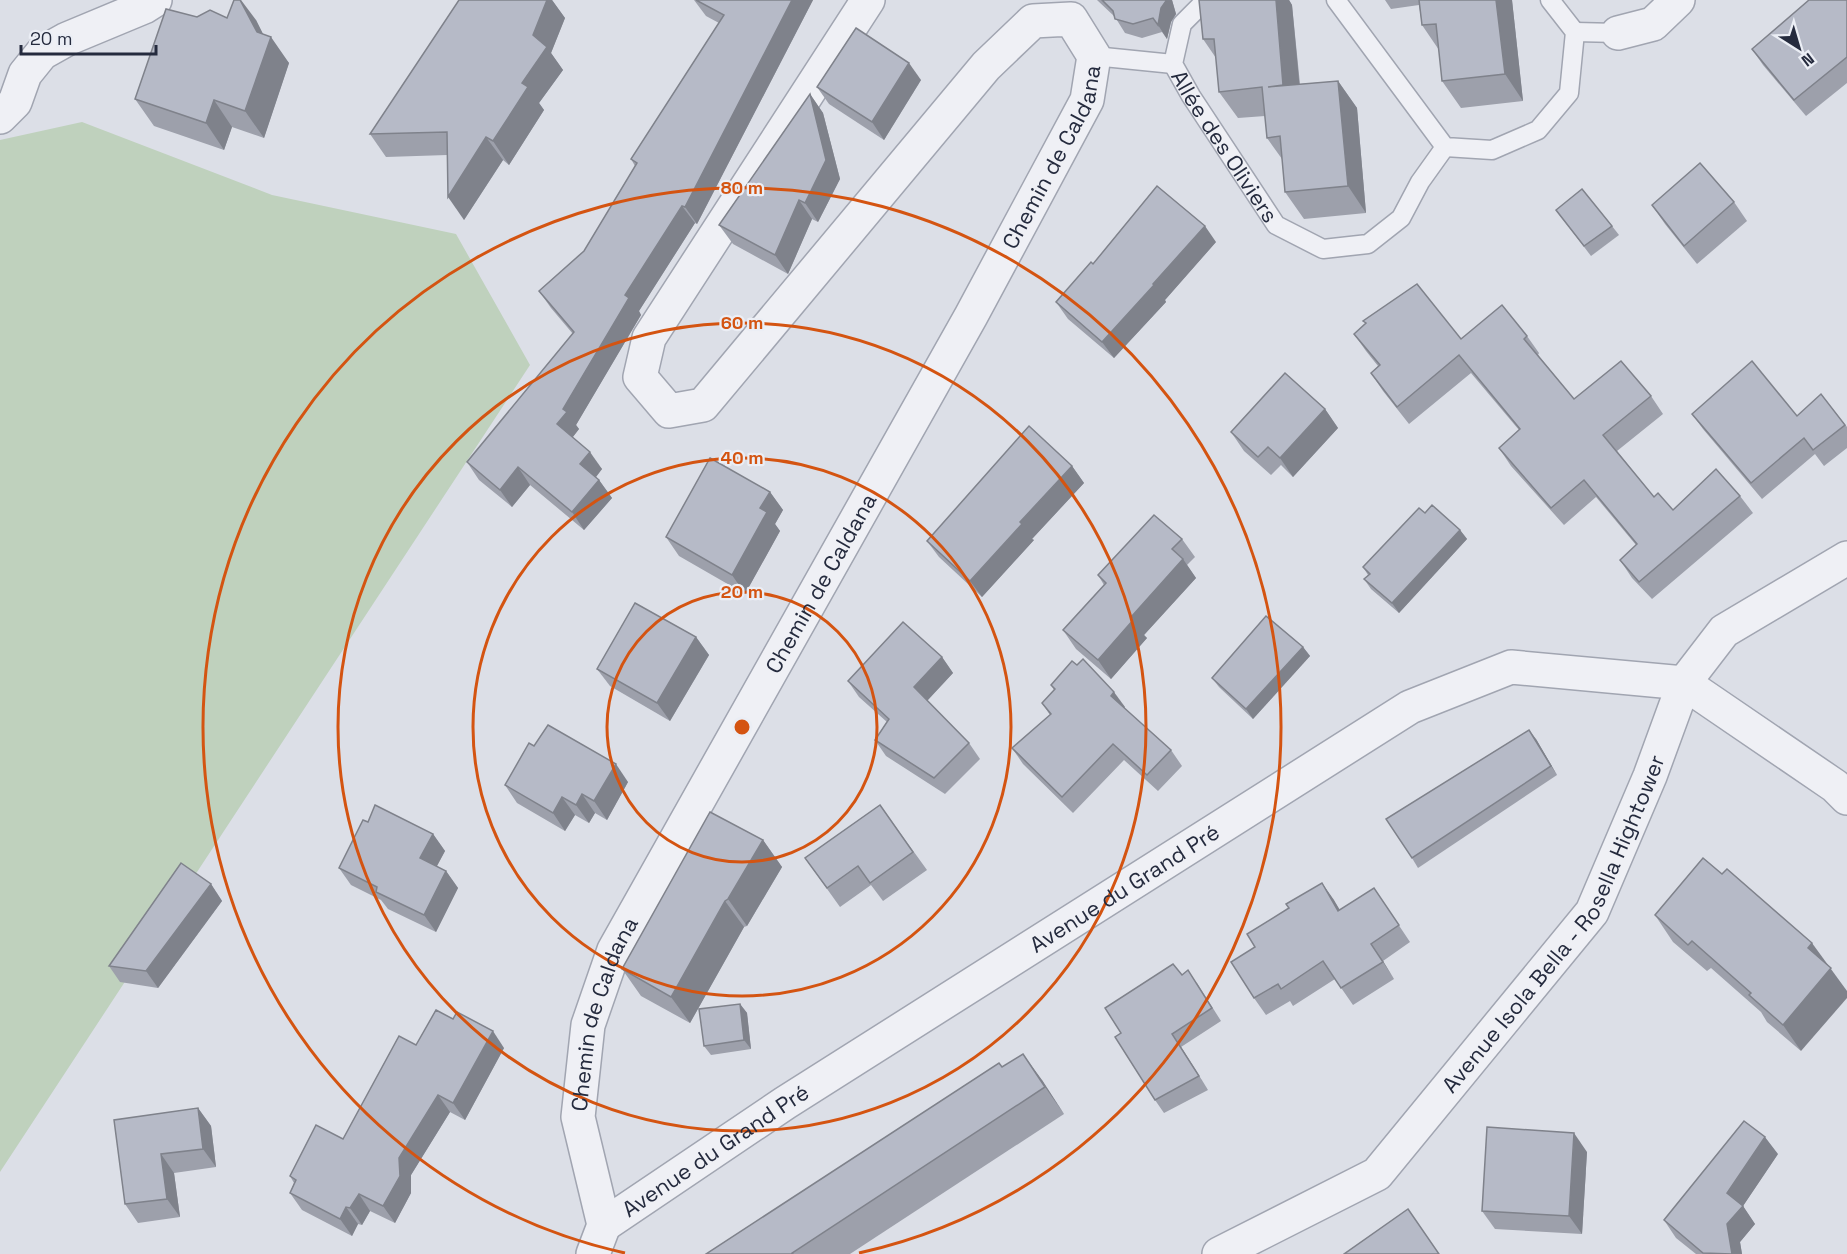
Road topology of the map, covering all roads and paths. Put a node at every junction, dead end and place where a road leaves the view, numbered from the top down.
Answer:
1 (155, 0) edge
2 (868, 0) edge
3 (1206, 0) edge
4 (1336, 0) edge
5 (1550, 0) edge
6 (1678, 0) edge
7 (1575, 32) junction
8 (1618, 33) joint
9 (1094, 56) junction
10 (1173, 64) junction
11 (0, 117) edge
12 (1444, 147) junction
13 (1847, 558) edge
14 (1684, 683) junction
15 (1847, 798) edge
16 (598, 1239) edge
17 (1219, 1254) edge

1 - 11 street
2 - 9 street, Chemin de Caldana
3 - 10 lane, Allée des Oliviers
4 - 12 lane
5 - 7 lane
6 - 8 street
7 - 8 lane
7 - 12 lane
9 - 10 lane
9 - 16 street, Chemin de Caldana
10 - 12 lane, Allée des Oliviers
13 - 14 street, Avenue Isola Bella - Rosella Hightower
14 - 15 street
14 - 16 street, Avenue du Grand Pré
14 - 17 street, Avenue Isola Bella - Rosella Hightower

